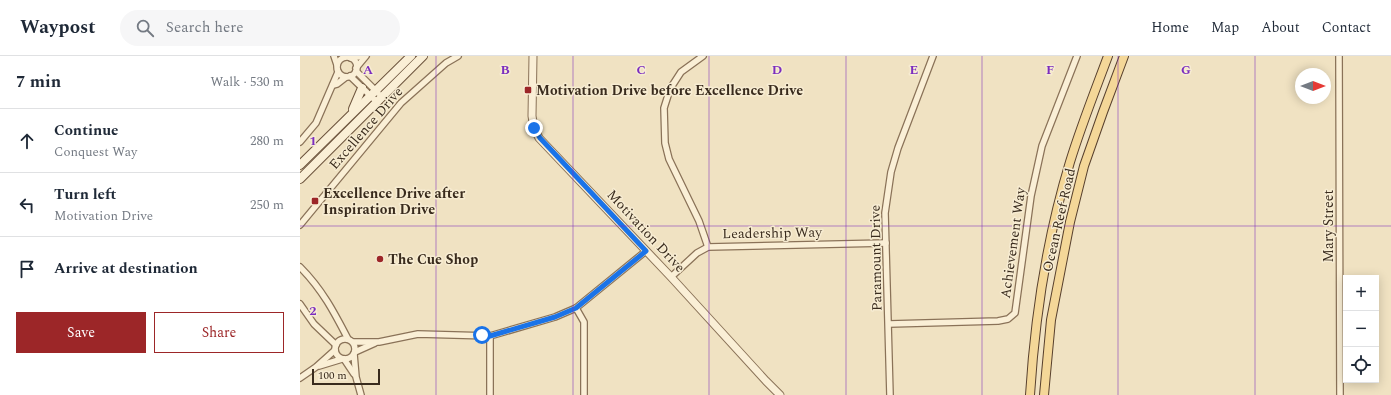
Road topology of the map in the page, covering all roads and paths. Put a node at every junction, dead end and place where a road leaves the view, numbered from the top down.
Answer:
1 (334, 56) edge
2 (363, 56) edge
3 (366, 56) edge
4 (411, 56) edge
5 (423, 56) edge
6 (458, 56) edge
7 (529, 56) edge
8 (533, 56) edge
9 (703, 56) edge
10 (933, 56) edge
11 (1077, 56) edge
12 (1108, 56) edge
13 (1124, 56) edge
14 (1339, 56) edge
15 (342, 57) edge
16 (351, 58) junction
17 (337, 64) junction
18 (356, 69) junction
19 (533, 69) junction
20 (338, 72) junction
21 (348, 77) junction
22 (333, 85) junction
23 (362, 88) junction
24 (376, 96) junction
25 (348, 117) junction
26 (300, 142) edge
27 (300, 165) edge
28 (300, 179) edge
29 (300, 225) edge
30 (886, 243) junction
31 (708, 247) junction
32 (646, 251) junction
33 (300, 267) edge
34 (671, 277) junction
35 (300, 304) edge
36 (576, 308) junction
37 (889, 324) junction
38 (490, 336) junction
39 (350, 341) junction
40 (379, 342) junction
41 (335, 348) junction
42 (355, 353) junction
43 (343, 359) junction
44 (316, 367) junction
45 (356, 377) junction
46 (300, 378) edge
47 (361, 395) edge
48 (490, 395) edge
49 (584, 395) edge
50 (780, 395) edge
51 (890, 395) edge
52 (1030, 395) edge
53 (1044, 395) edge
54 (1340, 395) edge

1 - 17 street
2 - 16 street
3 - 18 street
4 - 24 main road
5 - 24 main road
6 - 29 street, Excellence Drive
7 - 19 street, Motivation Drive
8 - 19 street, Motivation Drive
9 - 31 street
10 - 30 street, Paramount Drive
11 - 37 street, Achievement Way
12 - 52 main road, Ocean Reef Road
13 - 53 main road, Ocean Reef Road
14 - 54 street, Mary Street
15 - 16 street
15 - 17 street
16 - 18 street
17 - 20 street
18 - 21 street
18 - 24 street
19 - 32 street, Motivation Drive
20 - 21 street
20 - 22 street
21 - 22 street
21 - 23 street
22 - 26 street
23 - 24 street
23 - 25 main road
24 - 25 main road
24 - 28 main road
25 - 27 main road
30 - 31 street, Leadership Way
30 - 37 street, Paramount Drive
31 - 34 street, Leadership Way
32 - 34 street, Motivation Drive
32 - 36 street
33 - 39 street
34 - 50 street, Motivation Drive
35 - 41 street
36 - 38 street
36 - 49 street
37 - 51 street, Paramount Drive
38 - 40 street
38 - 48 street
39 - 40 street
39 - 41 street
39 - 42 street
40 - 42 street
41 - 43 street
41 - 44 street
42 - 43 street
42 - 45 street
43 - 44 street
43 - 45 street
44 - 46 street
45 - 47 street

